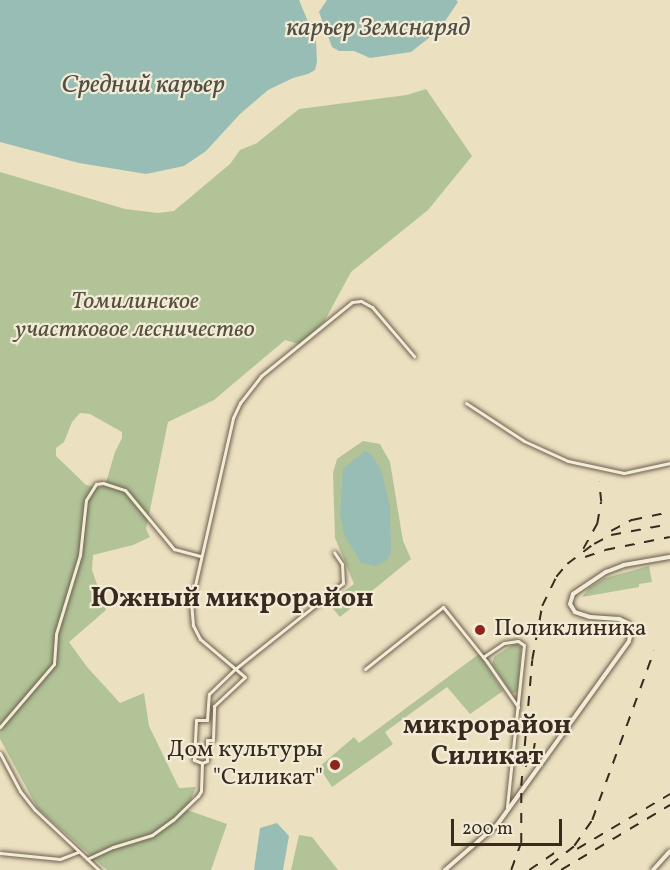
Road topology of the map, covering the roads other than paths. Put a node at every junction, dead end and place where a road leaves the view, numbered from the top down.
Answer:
1 (414, 356) dead end
2 (466, 403) dead end
3 (670, 463) edge
4 (334, 552) dead end
5 (201, 556) junction
6 (670, 557) edge
7 (483, 657) junction
8 (235, 669) junction
9 (365, 669) dead end
10 (518, 707) junction
11 (0, 727) edge
12 (0, 753) edge
13 (202, 763) junction
14 (507, 808) junction
15 (670, 851) edge
16 (79, 852) junction
17 (0, 853) edge
18 (87, 859) junction
19 (99, 870) edge
20 (445, 870) edge
21 (653, 870) edge

1 - 5 street
2 - 3 street
4 - 8 street
5 - 8 street
5 - 11 street
6 - 14 street
7 - 9 street
7 - 10 street
7 - 10 street
8 - 13 street
8 - 13 street
10 - 14 street
12 - 16 street
13 - 18 street
14 - 20 street
15 - 21 street
16 - 17 street
16 - 18 street
18 - 19 street

